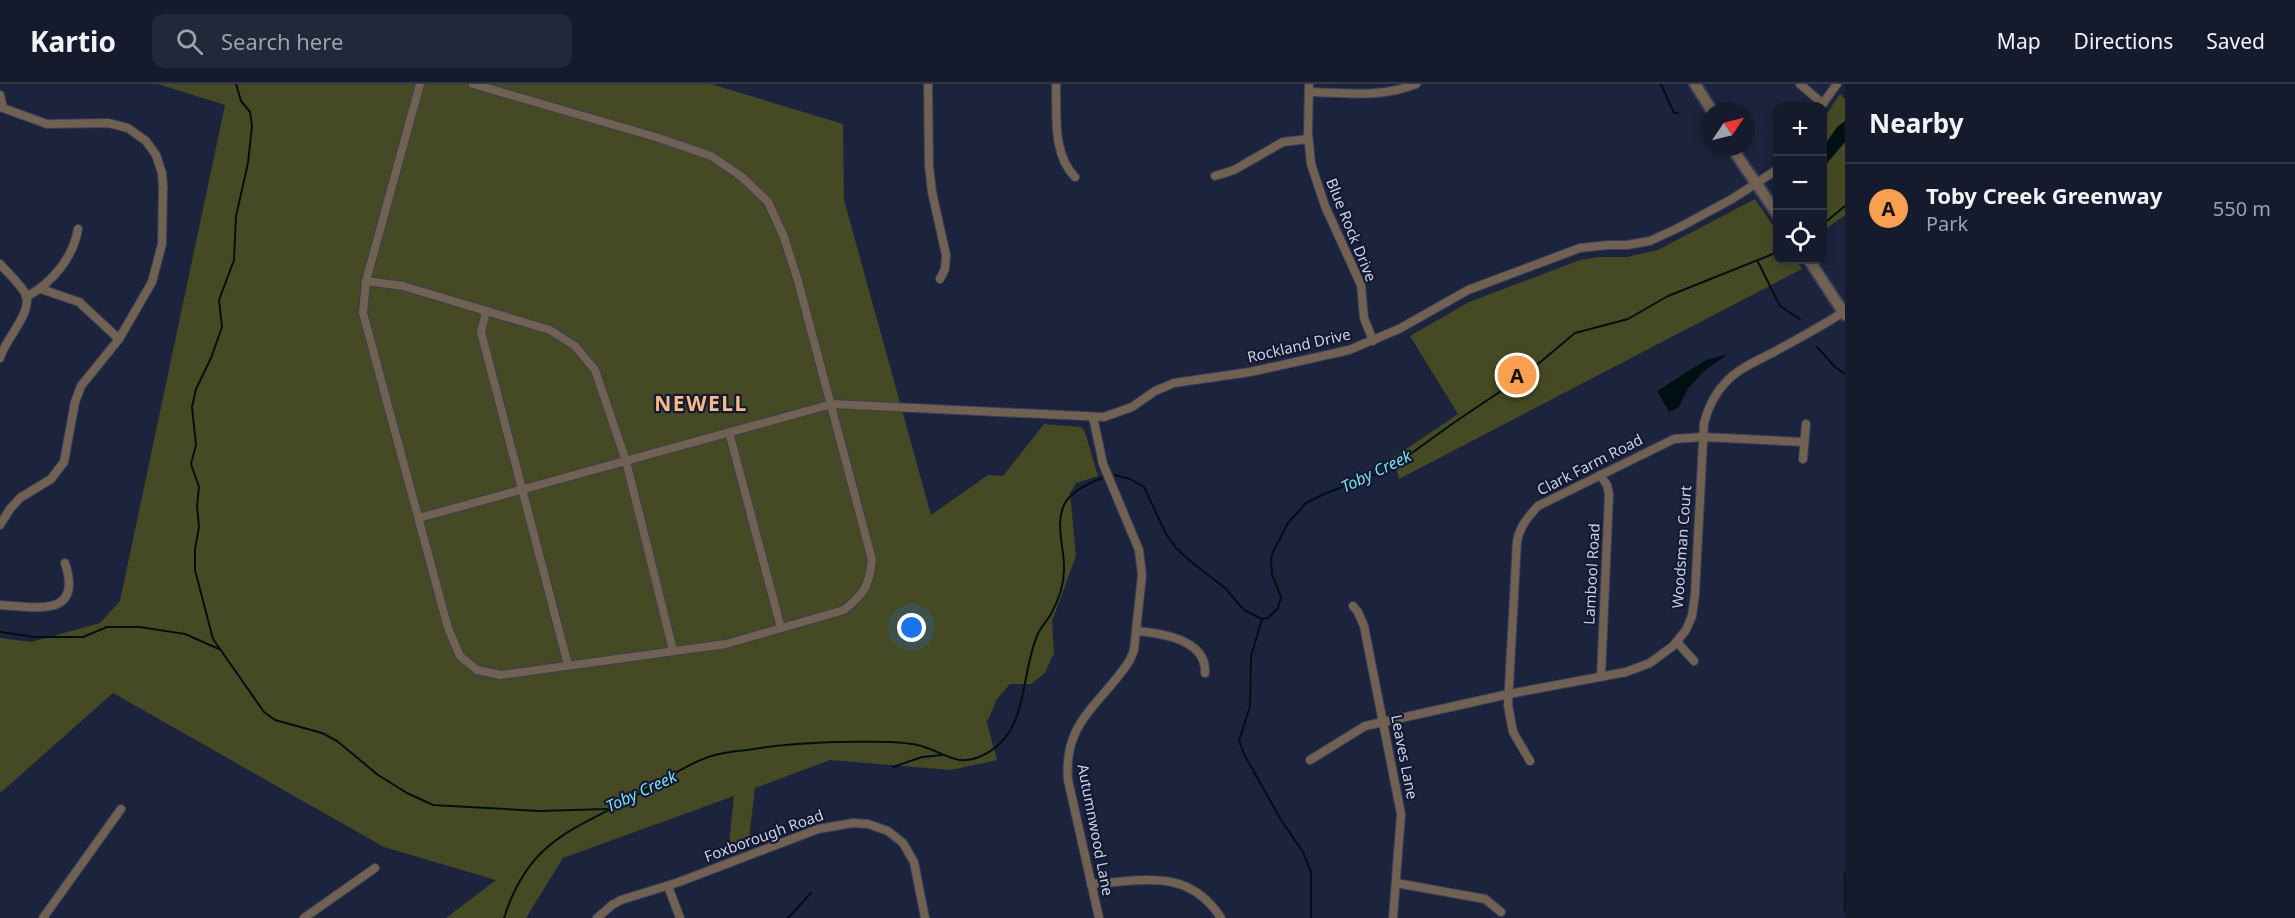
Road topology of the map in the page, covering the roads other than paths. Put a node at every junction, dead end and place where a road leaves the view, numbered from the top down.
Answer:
1 (420, 84) edge
2 (473, 84) edge
3 (928, 84) edge
4 (1056, 84) edge
5 (1416, 84) edge
6 (1695, 84) edge
7 (1800, 84) edge
8 (1837, 84) edge
9 (1309, 88) edge
10 (0, 95) edge
11 (1706, 102) edge
12 (1819, 102) edge
13 (1824, 102) edge
14 (2, 108) edge
15 (1308, 139) junction
16 (1737, 156) edge
17 (1773, 172) edge
18 (1215, 176) dead end
19 (1075, 177) dead end
20 (1755, 184) junction
21 (1774, 210) edge
22 (78, 229) dead end
23 (0, 264) edge
24 (1812, 264) edge
25 (940, 279) dead end
26 (366, 281) junction
27 (41, 289) junction
28 (26, 297) junction
29 (486, 312) junction
30 (1844, 314) edge
31 (119, 339) junction
32 (1373, 341) junction
33 (0, 358) edge
34 (832, 404) junction
35 (1093, 417) junction
36 (1806, 424) dead end
37 (729, 432) junction
38 (1703, 437) junction
39 (1804, 442) junction
40 (1803, 459) dead end
41 (626, 461) junction
42 (1600, 475) junction
43 (521, 490) junction
44 (418, 518) junction
45 (0, 525) edge
46 (65, 563) dead end
47 (0, 605) edge
48 (1353, 606) dead end
49 (781, 628) junction
50 (1136, 631) junction
51 (1677, 642) junction
52 (673, 650) junction
53 (1694, 661) dead end
54 (568, 665) junction
55 (1205, 673) dead end
56 (1601, 677) junction
57 (1509, 694) junction
58 (1383, 721) junction
59 (1310, 760) dead end
60 (1530, 761) dead end
61 (121, 809) dead end
62 (375, 868) dead end
63 (1396, 883) junction
64 (1091, 884) junction
65 (668, 886) junction
66 (1501, 912) dead end
67 (43, 918) edge
68 (304, 918) edge
69 (597, 918) edge
70 (680, 918) edge
71 (925, 918) edge
72 (1099, 918) edge
73 (1221, 918) edge
74 (1393, 918) edge

1 - 26 street
2 - 34 street
3 - 25 street
4 - 19 street
5 - 9 street, Blue Rock Drive
6 - 11 street
7 - 12 street
8 - 13 street
9 - 15 street, Blue Rock Drive
10 - 14 street
14 - 31 street
15 - 18 street
15 - 32 street, Blue Rock Drive
16 - 20 street
17 - 20 street, Rockland Drive
20 - 21 street
20 - 32 street, Rockland Drive
22 - 27 street
23 - 28 street
24 - 30 street
26 - 29 street
26 - 44 street
27 - 28 street
27 - 31 street
28 - 33 street
29 - 41 street
29 - 43 street
30 - 38 street, Woodsman Court
31 - 45 street
32 - 35 street, Rockland Drive
34 - 35 street, Rockland Drive
34 - 37 street, Rockland Drive
34 - 49 street
35 - 50 street, Autumnwood Lane
36 - 39 street
37 - 41 street, Rockland Drive
37 - 49 street
38 - 39 street, Clark Farm Road
38 - 42 street, Clark Farm Road
38 - 51 street, Woodsman Court
39 - 40 street
41 - 43 street, Rockland Drive
41 - 52 street
42 - 56 street, Lambool Road
42 - 57 street, Clark Farm Road
43 - 44 street, Rockland Drive
43 - 54 street
44 - 54 street
46 - 47 street
48 - 58 street, Leaves Lane
49 - 52 street
50 - 55 street
50 - 64 street, Autumnwood Lane
51 - 53 street
51 - 56 street, Woodsman Court
52 - 54 street
56 - 57 street, Woodsman Court
57 - 58 street, Woodsman Court
57 - 60 street, Clark Farm Road
58 - 59 street, Woodsman Court
58 - 63 street, Leaves Lane
61 - 67 street
62 - 68 street
63 - 66 street
63 - 74 street, Leaves Lane
64 - 72 street, Autumnwood Lane
64 - 73 street
65 - 69 street, Foxborough Road
65 - 70 street
65 - 71 street, Foxborough Road

